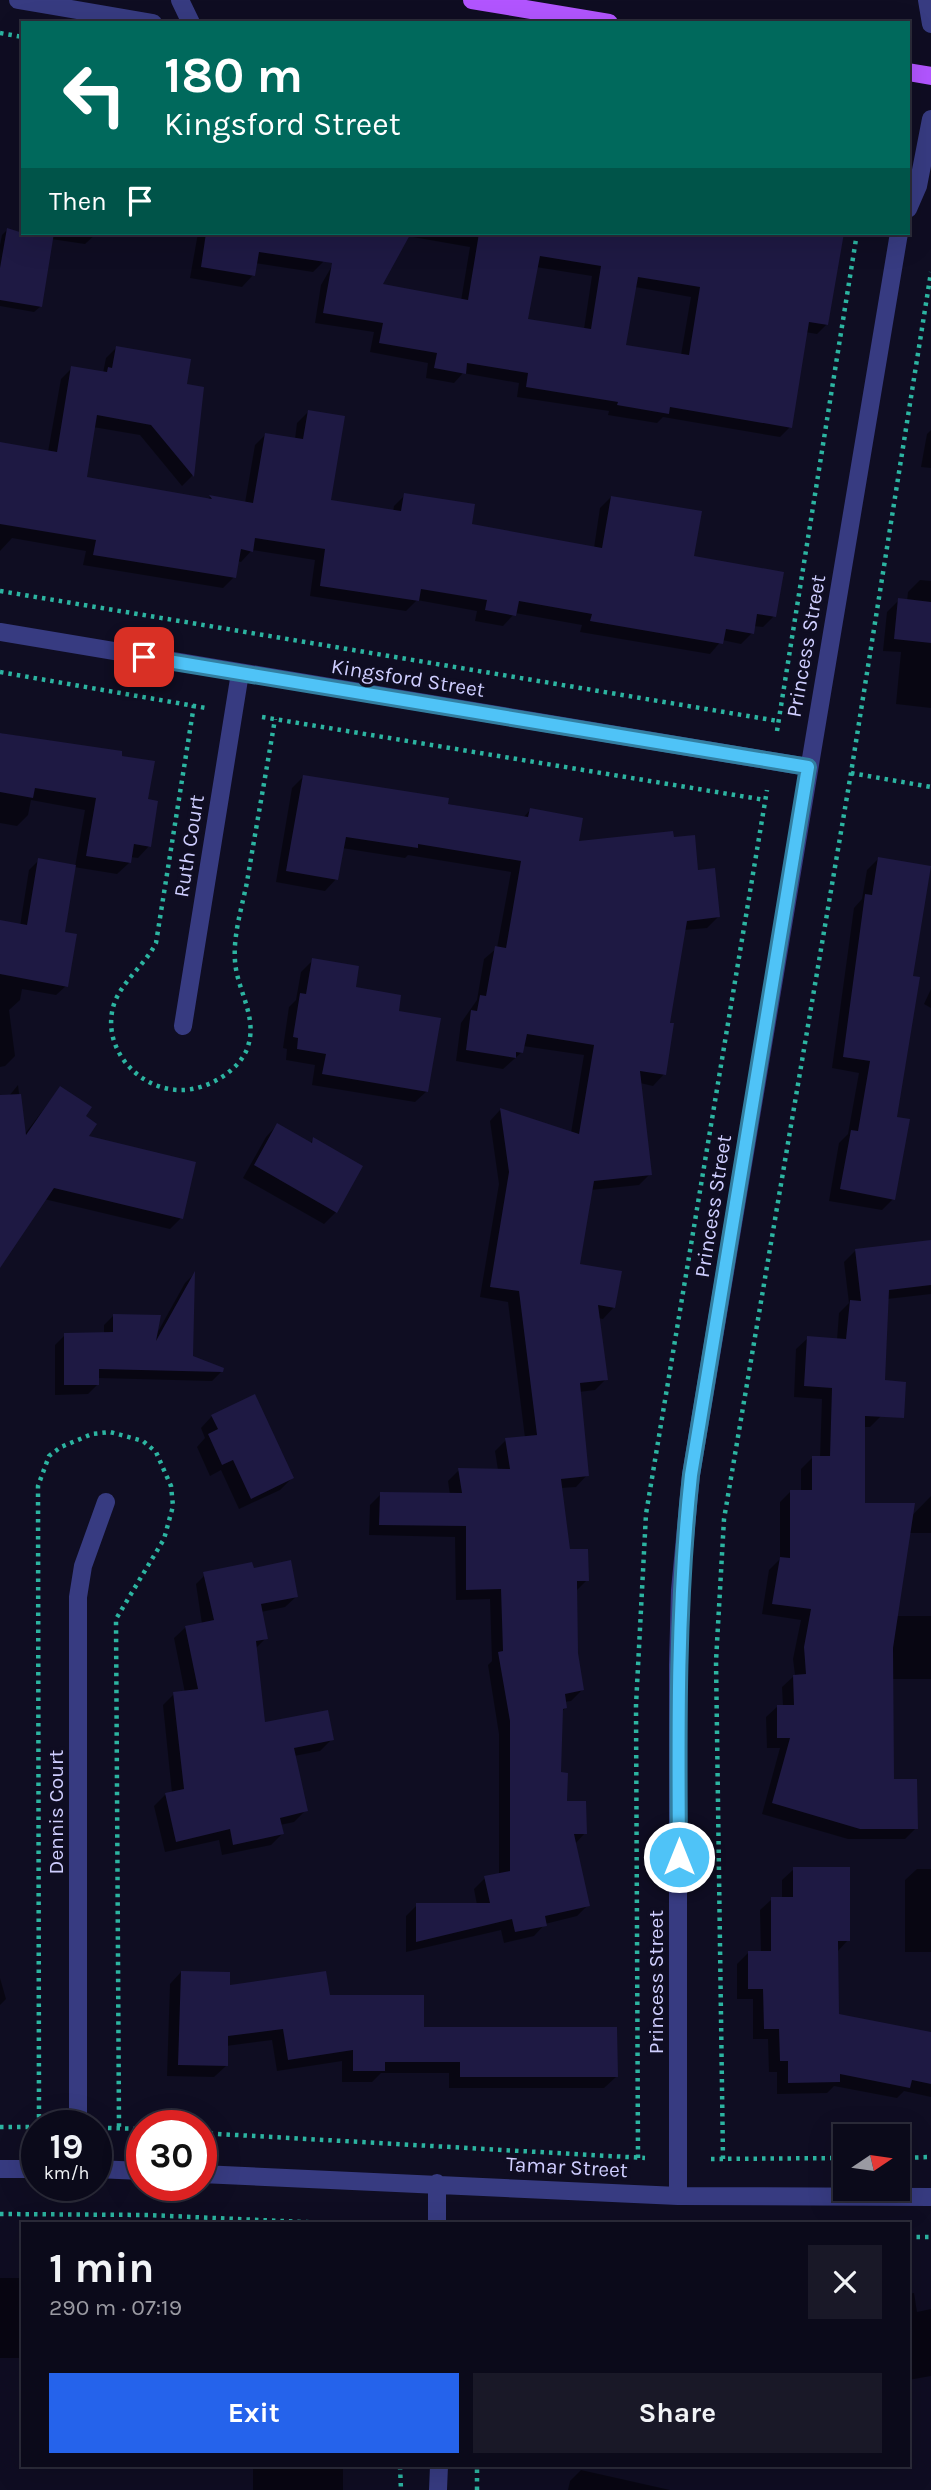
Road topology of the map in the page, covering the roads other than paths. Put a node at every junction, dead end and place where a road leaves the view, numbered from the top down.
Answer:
1 (18, 0) edge
2 (180, 0) edge
3 (471, 0) edge
4 (927, 0) edge
5 (141, 21) edge
6 (190, 21) edge
7 (597, 21) edge
8 (931, 24) edge
9 (910, 72) edge
10 (931, 76) edge
11 (931, 119) edge
12 (910, 204) edge
13 (899, 235) edge
14 (0, 632) edge
15 (240, 673) junction
16 (808, 767) junction
17 (183, 1026) dead end
18 (106, 1503) dead end
19 (78, 2110) edge
20 (0, 2169) edge
21 (21, 2169) edge
22 (217, 2175) edge
23 (437, 2183) junction
24 (678, 2196) junction
25 (931, 2197) edge
26 (437, 2222) edge
27 (439, 2467) edge
28 (438, 2490) edge

1 - 5 street
2 - 6 street
3 - 7 main road
4 - 8 street
9 - 10 main road
11 - 12 street
13 - 16 street, Princess Street
14 - 15 street, Kingsford Street
15 - 16 street, Kingsford Street
15 - 17 street, Ruth Court
16 - 24 street, Princess Street
18 - 19 street, Dennis Court
20 - 21 street
22 - 23 street, Tamar Street
23 - 24 street, Tamar Street
23 - 26 street
24 - 25 street, Tamar Street
27 - 28 street

